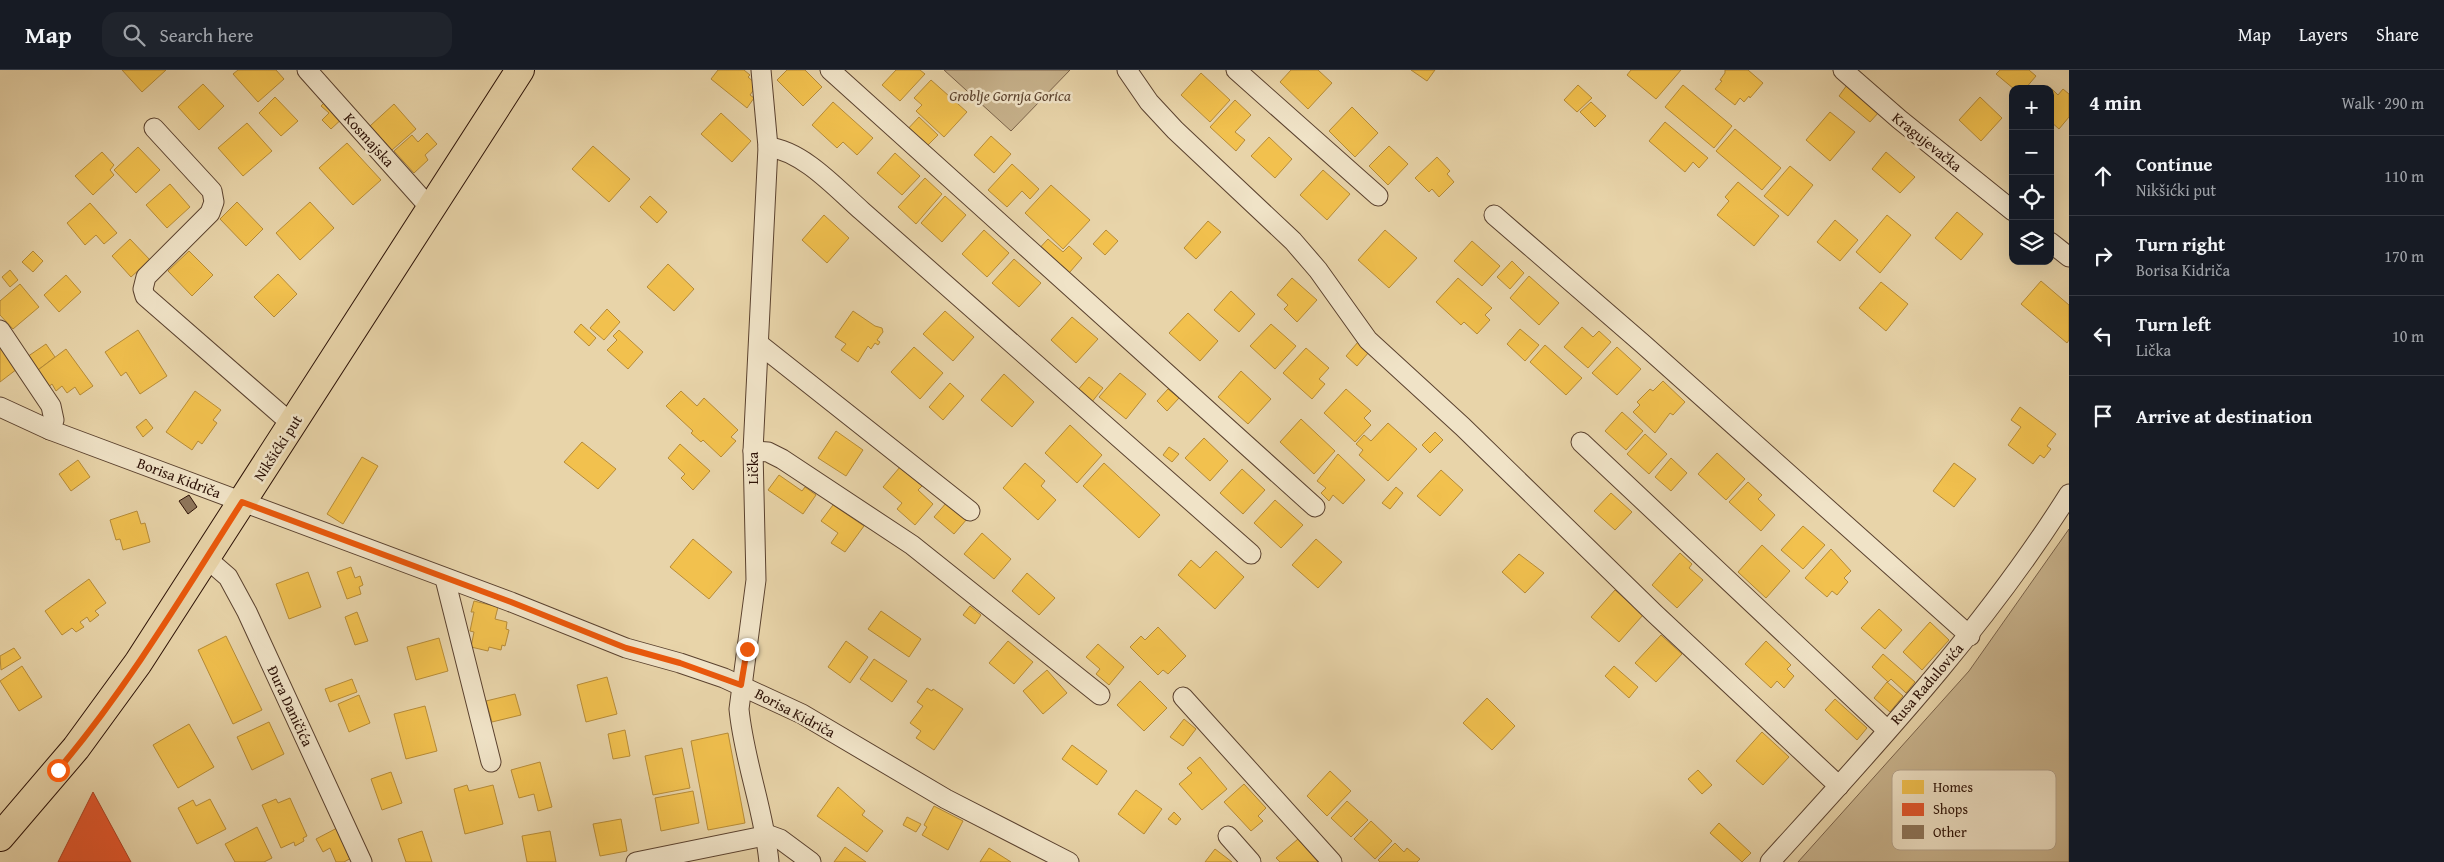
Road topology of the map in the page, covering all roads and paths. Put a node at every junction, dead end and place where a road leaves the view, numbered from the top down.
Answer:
1 (307, 70) edge
2 (520, 70) edge
3 (761, 70) edge
4 (830, 70) edge
5 (1127, 70) edge
6 (1236, 70) edge
7 (1843, 70) edge
8 (154, 128) dead end
9 (768, 147) junction
10 (1378, 196) dead end
11 (2009, 208) edge
12 (431, 209) junction
13 (1494, 215) dead end
14 (2054, 245) edge
15 (2069, 257) edge
16 (0, 330) edge
17 (759, 344) junction
18 (0, 407) edge
19 (293, 425) junction
20 (50, 430) junction
21 (1582, 442) dead end
22 (753, 451) junction
23 (2069, 494) edge
24 (242, 502) junction
25 (1315, 507) dead end
26 (970, 511) dead end
27 (1251, 554) dead end
28 (206, 558) junction
29 (445, 579) junction
30 (1970, 636) junction
31 (741, 685) junction
32 (1100, 695) dead end
33 (1183, 697) dead end
34 (1887, 730) junction
35 (491, 762) dead end
36 (1839, 786) junction
37 (766, 835) junction
38 (1228, 836) dead end
39 (0, 837) edge
40 (362, 862) edge
41 (636, 862) edge
42 (769, 862) edge
43 (811, 862) edge
44 (1069, 862) edge
45 (1250, 862) edge
46 (1332, 862) edge
47 (1770, 862) edge

1 - 12 street, Kosmajska
2 - 12 main road, Nikšićki put
3 - 9 street, Lička
4 - 25 street
5 - 36 street
6 - 10 street
7 - 11 street, Kragujevačka
8 - 19 street
9 - 17 street, Lička
9 - 27 street
12 - 19 main road, Nikšićki put
13 - 30 street
14 - 15 street
16 - 20 street
17 - 22 street, Lička
17 - 26 street
18 - 20 street, Borisa Kidriča
19 - 24 main road, Nikšićki put
20 - 24 street, Borisa Kidriča
21 - 34 street
22 - 31 street, Lička
22 - 32 street
23 - 30 street, Rusa Radulovića
24 - 28 main road, Nikšićki put
24 - 29 street, Borisa Kidriča
28 - 39 main road, Nikšićki put
28 - 40 street, Đura Daničića
29 - 31 street, Borisa Kidriča
29 - 35 street
30 - 34 street, Rusa Radulovića
31 - 37 street, Lička
31 - 44 street, Borisa Kidriča
33 - 46 street
34 - 36 street, Rusa Radulovića
36 - 47 street, Rusa Radulovića
37 - 41 street
37 - 42 street, Lička
37 - 43 street
38 - 45 street

